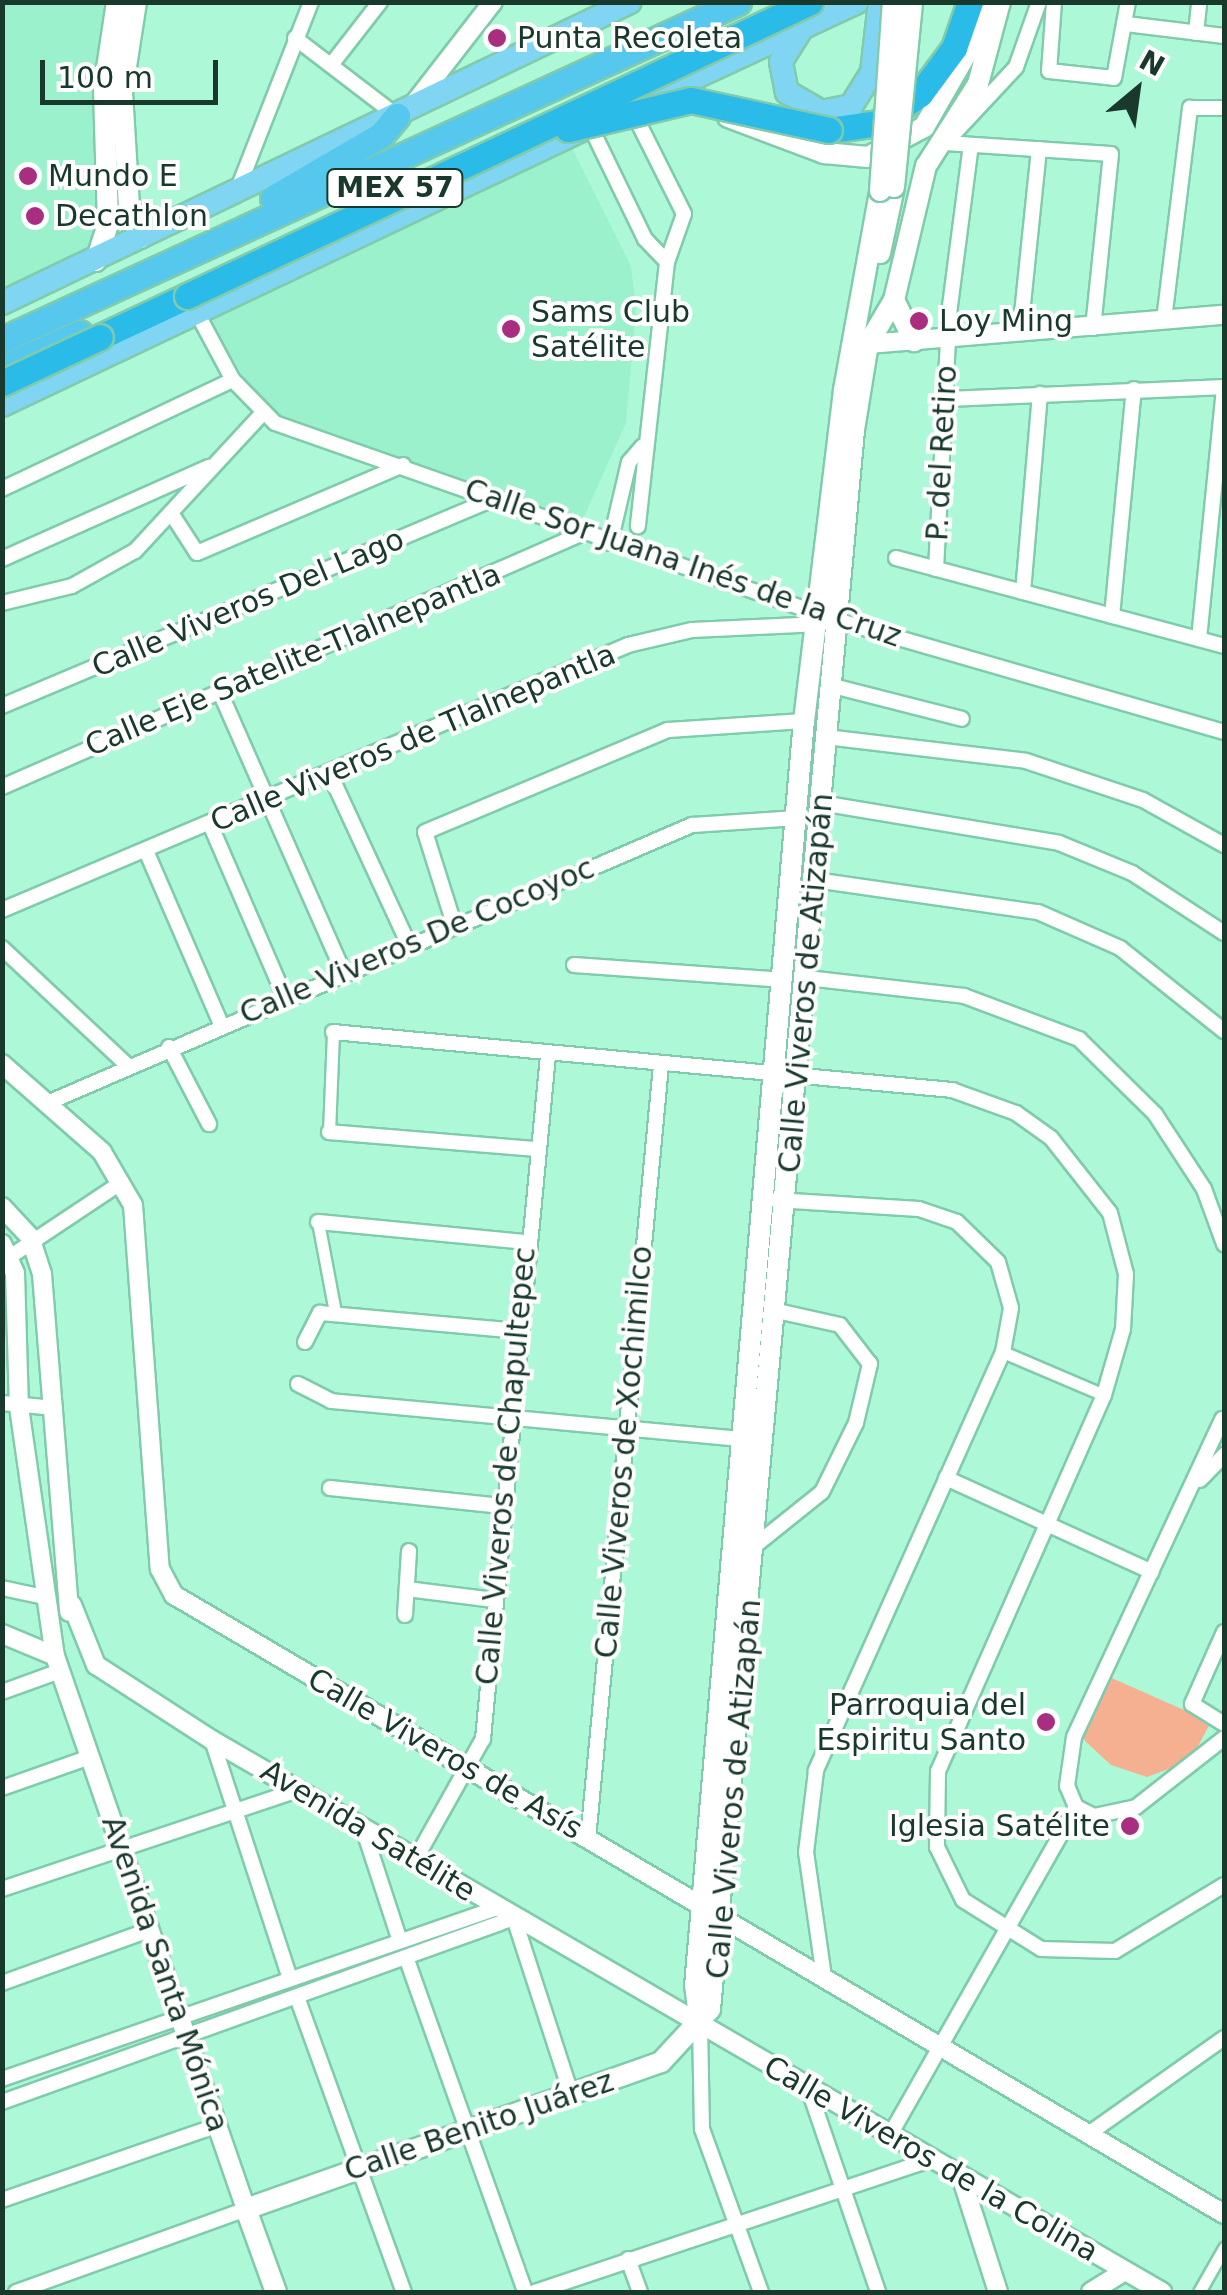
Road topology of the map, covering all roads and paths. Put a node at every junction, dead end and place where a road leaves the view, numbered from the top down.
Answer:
1 (116, 2) edge
2 (136, 2) edge
3 (311, 2) edge
4 (380, 2) edge
5 (493, 2) edge
6 (630, 2) edge
7 (738, 2) edge
8 (784, 2) edge
9 (857, 2) edge
10 (912, 2) edge
11 (997, 2) edge
12 (1039, 2) edge
13 (1054, 2) edge
14 (1128, 2) edge
15 (1199, 2) edge
16 (884, 6) edge
17 (969, 6) edge
18 (807, 14) edge
19 (1126, 24) junction
20 (1196, 32) junction
21 (1224, 36) edge
22 (295, 38) junction
23 (331, 65) junction
24 (113, 90) junction
25 (1224, 108) edge
26 (403, 112) junction
27 (636, 118) junction
28 (594, 134) junction
29 (551, 144) junction
30 (971, 145) junction
31 (938, 148) junction
32 (1039, 148) junction
33 (487, 152) junction
34 (887, 189) junction
35 (237, 191) junction
36 (322, 223) junction
37 (370, 226) junction
38 (240, 228) junction
39 (141, 238) junction
40 (96, 260) junction
41 (667, 262) junction
42 (894, 300) junction
43 (2, 303) edge
44 (197, 313) junction
45 (1224, 315) edge
46 (1164, 320) junction
47 (1093, 328) junction
48 (1020, 333) junction
49 (948, 336) junction
50 (2, 340) edge
51 (914, 341) junction
52 (861, 344) junction
53 (13, 363) edge
54 (233, 380) junction
55 (2, 383) edge
56 (1224, 388) edge
57 (1134, 390) junction
58 (2, 392) edge
59 (1040, 394) junction
60 (948, 399) junction
61 (2, 406) edge
62 (261, 415) junction
63 (643, 446) junction
64 (210, 466) junction
65 (404, 466) junction
66 (2, 488) edge
67 (493, 499) junction
68 (174, 516) junction
69 (638, 526) dead end
70 (583, 533) junction
71 (610, 543) junction
72 (896, 558) dead end
73 (2, 559) edge
74 (936, 568) junction
75 (1023, 592) junction
76 (2, 603) edge
77 (1112, 616) junction
78 (823, 619) junction
79 (1199, 639) junction
80 (1224, 646) edge
81 (829, 685) junction
82 (219, 690) junction
83 (2, 706) edge
84 (962, 720) dead end
85 (804, 721) junction
86 (1224, 732) edge
87 (826, 737) junction
88 (330, 772) junction
89 (2, 786) edge
90 (265, 798) junction
91 (821, 803) junction
92 (798, 818) junction
93 (210, 824) junction
94 (1224, 845) edge
95 (147, 854) junction
96 (815, 880) junction
97 (2, 910) edge
98 (454, 924) junction
99 (1224, 933) edge
100 (408, 943) junction
101 (2, 948) edge
102 (574, 965) dead end
103 (342, 969) junction
104 (807, 978) junction
105 (784, 980) junction
106 (284, 995) junction
107 (221, 1024) junction
108 (1224, 1031) edge
109 (333, 1032) joint
110 (169, 1048) junction
111 (548, 1055) junction
112 (2, 1064) edge
113 (128, 1066) junction
114 (661, 1066) junction
115 (776, 1078) junction
116 (798, 1079) junction
117 (46, 1104) junction
118 (209, 1124) dead end
119 (329, 1132) joint
120 (536, 1149) junction
121 (122, 1182) junction
122 (765, 1200) junction
123 (787, 1201) junction
124 (2, 1207) edge
125 (318, 1222) joint
126 (30, 1236) junction
127 (525, 1242) junction
128 (1224, 1244) edge
129 (7, 1250) edge
130 (777, 1311) junction
131 (335, 1312) junction
132 (517, 1331) junction
133 (305, 1342) dead end
134 (50, 1350) junction
135 (18, 1352) junction
136 (1003, 1352) junction
137 (298, 1384) dead end
138 (1104, 1396) junction
139 (1224, 1403) edge
140 (11, 1405) edge
141 (55, 1408) junction
142 (510, 1420) junction
143 (1223, 1422) edge
144 (624, 1429) junction
145 (755, 1440) junction
146 (1224, 1456) edge
147 (946, 1478) junction
148 (1196, 1484) junction
149 (330, 1488) dead end
150 (502, 1506) junction
151 (1049, 1525) junction
152 (757, 1544) junction
153 (409, 1551) dead end
154 (1152, 1572) junction
155 (2, 1588) edge
156 (407, 1589) junction
157 (44, 1597) junction
158 (494, 1600) junction
159 (72, 1605) junction
160 (405, 1615) dead end
161 (1224, 1632) edge
162 (2, 1634) edge
163 (57, 1663) junction
164 (2, 1692) edge
165 (1224, 1724) edge
166 (1224, 1738) edge
167 (212, 1740) junction
168 (87, 1758) junction
169 (470, 1769) junction
170 (2, 1788) edge
171 (298, 1790) junction
172 (1076, 1807) junction
173 (236, 1811) junction
174 (362, 1828) junction
175 (588, 1838) junction
176 (122, 1848) junction
177 (415, 1860) junction
178 (1224, 1885) edge
179 (2, 1889) edge
180 (704, 1906) junction
181 (506, 1913) junction
182 (724, 1917) junction
183 (149, 1930) junction
184 (1006, 1934) junction
185 (400, 1942) junction
186 (406, 1957) junction
187 (824, 1977) junction
188 (290, 1979) junction
189 (2, 1983) edge
190 (297, 1996) junction
191 (182, 2017) junction
192 (700, 2024) junction
193 (188, 2036) junction
194 (1224, 2038) edge
195 (942, 2048) junction
196 (2, 2079) edge
197 (808, 2087) junction
198 (572, 2098) junction
199 (2, 2102) edge
200 (219, 2124) junction
201 (468, 2130) junction
202 (1088, 2135) junction
203 (890, 2136) junction
204 (932, 2159) junction
205 (361, 2166) junction
206 (961, 2176) junction
207 (840, 2191) junction
208 (2, 2200) edge
209 (246, 2208) junction
210 (1224, 2214) edge
211 (735, 2223) junction
212 (1224, 2248) edge
213 (628, 2259) junction
214 (1124, 2271) junction
215 (1147, 2289) edge
216 (16, 2292) edge
217 (276, 2292) edge
218 (404, 2292) edge
219 (525, 2292) edge
220 (535, 2292) edge
221 (640, 2292) edge
222 (760, 2292) edge
223 (878, 2292) edge
224 (998, 2292) edge
225 (1092, 2292) edge
226 (1199, 2292) edge

1 - 24 main road
2 - 24 main road
3 - 22 street
4 - 23 street
5 - 26 street
6 - 26 main road
7 - 38 highway, MEX 57
8 - 36 highway, MEX 57
9 - 18 main road
10 - 34 main road, bridge
11 - 27 main road
11 - 31 main road, Calle Viveros de Atizapán
12 - 31 street
13 - 19 street
14 - 19 street
15 - 20 street
16 - 18 main road
16 - 34 main road, bridge
17 - 33 highway, bridge
18 - 29 main road
18 - 33 highway, bridge
19 - 20 street
20 - 21 street
22 - 23 street
22 - 35 street
23 - 26 street
24 - 39 main road
24 - 40 main road
25 - 46 street
26 - 35 main road
26 - 38 highway
27 - 28 main road
27 - 41 street
28 - 29 main road
28 - 41 street
29 - 37 main road
30 - 31 street
30 - 32 street
30 - 49 street, P. del Retiro
31 - 42 main road, Calle Viveros de Atizapán
32 - 47 street
32 - 48 street
33 - 55 highway, bridge
34 - 52 main road, Calle Viveros de Atizapán
35 - 39 main road
36 - 37 highway
36 - 53 highway, MEX 57
37 - 44 main road
38 - 50 highway, MEX 57
39 - 40 main road
40 - 43 main road
41 - 63 street
42 - 51 main road
42 - 52 main road, Calle Viveros de Atizapán
44 - 54 street
44 - 61 main road
45 - 46 street
46 - 47 street
47 - 48 street
48 - 49 street
49 - 51 street
49 - 60 street, P. del Retiro
51 - 52 street
52 - 78 main road, Calle Viveros de Atizapán
53 - 58 highway
54 - 62 street
54 - 66 street
56 - 57 street
56 - 79 street
57 - 59 street
57 - 77 street
59 - 60 street
59 - 75 street
60 - 74 street, P. del Retiro
62 - 64 street
62 - 65 street, Calle Sor Juana Inés de la Cruz
63 - 69 street
63 - 71 street
64 - 68 street
64 - 73 street
65 - 67 street, Calle Sor Juana Inés de la Cruz
65 - 68 street
67 - 70 street, Calle Sor Juana Inés de la Cruz
67 - 83 street, Calle Viveros Del Lago
68 - 76 street
70 - 71 street, Calle Sor Juana Inés de la Cruz
70 - 82 street, Calle Eje Satelite-Tlalnepantla
71 - 78 street, Calle Sor Juana Inés de la Cruz
72 - 74 street
74 - 75 street
75 - 77 street
77 - 79 street
78 - 81 main road, Calle Viveros de Atizapán
78 - 85 main road, Calle Viveros de Atizapán
78 - 86 street, Calle Sor Juana Inés de la Cruz
78 - 88 street, Calle Viveros de Tlalnepantla
79 - 80 street
81 - 84 street
81 - 87 main road, Calle Viveros de Atizapán
82 - 89 street, Calle Eje Satelite-Tlalnepantla
82 - 90 street
85 - 92 main road, Calle Viveros de Atizapán
85 - 98 street
87 - 91 main road, Calle Viveros de Atizapán
87 - 94 street
88 - 90 street, Calle Viveros de Tlalnepantla
88 - 100 street
90 - 93 street, Calle Viveros de Tlalnepantla
90 - 103 street
91 - 96 main road, Calle Viveros de Atizapán
91 - 99 street
92 - 98 street, Calle Viveros De Cocoyoc
92 - 105 main road, Calle Viveros de Atizapán
93 - 95 street, Calle Viveros de Tlalnepantla
93 - 106 street
95 - 97 street, Calle Viveros de Tlalnepantla
95 - 107 street
96 - 104 main road, Calle Viveros de Atizapán
96 - 108 street
98 - 100 street, Calle Viveros De Cocoyoc
100 - 103 street, Calle Viveros De Cocoyoc
101 - 113 street
102 - 105 street
103 - 106 street, Calle Viveros De Cocoyoc
104 - 116 main road, Calle Viveros de Atizapán
104 - 128 street
105 - 115 main road, Calle Viveros de Atizapán
106 - 107 street, Calle Viveros De Cocoyoc
107 - 110 street, Calle Viveros De Cocoyoc
109 - 111 street
109 - 119 street
110 - 113 street, Calle Viveros De Cocoyoc
110 - 118 street
111 - 114 street
111 - 120 street, Calle Viveros de Chapultepec
112 - 117 street, Calle Viveros de Asís
113 - 117 street, Calle Viveros De Cocoyoc
114 - 115 street
114 - 144 street, Calle Viveros de Xochimilco
115 - 116 street
115 - 122 main road, Calle Viveros de Atizapán
116 - 123 main road, Calle Viveros de Atizapán
116 - 138 street
117 - 121 street, Calle Viveros de Asís
119 - 120 street
120 - 127 street, Calle Viveros de Chapultepec
121 - 126 street
121 - 169 street, Calle Viveros de Asís
122 - 123 street
122 - 145 main road, Calle Viveros de Atizapán
123 - 130 main road, Calle Viveros de Atizapán
123 - 136 street
124 - 126 street
125 - 127 street
125 - 131 street
126 - 129 street
126 - 134 street
127 - 132 street, Calle Viveros de Chapultepec
129 - 135 street
130 - 145 main road, Calle Viveros de Atizapán
130 - 152 street
131 - 132 street
131 - 133 street
132 - 142 street, Calle Viveros de Chapultepec
134 - 135 street
134 - 141 street
135 - 140 street
136 - 138 street
136 - 147 street
137 - 142 street
138 - 151 street
139 - 143 street
140 - 141 street
140 - 157 street
141 - 159 street
142 - 144 street
142 - 150 street, Calle Viveros de Chapultepec
143 - 148 street
144 - 145 street
144 - 175 street, Calle Viveros de Xochimilco
145 - 152 main road, Calle Viveros de Atizapán
145 - 180 main road, Calle Viveros de Atizapán
146 - 148 street
147 - 151 street
147 - 187 street
148 - 154 street
149 - 150 street
150 - 158 street, Calle Viveros de Chapultepec
151 - 154 street
151 - 184 street
152 - 182 main road, Calle Viveros de Atizapán
153 - 156 street
154 - 172 street
155 - 157 street
156 - 158 street
156 - 160 street
157 - 159 street
157 - 163 street
158 - 169 street, Calle Viveros de Chapultepec
159 - 163 street
159 - 167 street, Avenida Satélite
161 - 165 street
162 - 163 street
163 - 164 street
163 - 168 street, Avenida Santa Mónica
166 - 172 street
167 - 171 street, Avenida Satélite
167 - 173 street
168 - 170 street
168 - 176 street, Avenida Santa Mónica
169 - 175 street, Calle Viveros de Asís
169 - 177 street, Calle Viveros de Chapultepec
171 - 173 street
171 - 174 street, Avenida Satélite
172 - 184 street
173 - 176 street
173 - 188 street
174 - 177 street, Avenida Satélite
174 - 185 street
175 - 180 street, Calle Viveros de Asís
176 - 179 street
176 - 183 street, Avenida Santa Mónica
177 - 181 street, Avenida Satélite
178 - 184 street
180 - 182 street, Calle Viveros de Asís
180 - 192 main road, Calle Viveros de Atizapán
181 - 185 street
181 - 186 street
181 - 192 street, Avenida Satélite
181 - 198 street
182 - 187 street, Calle Viveros de Asís
182 - 192 main road, Calle Viveros de Atizapán
183 - 189 street
183 - 191 street, Avenida Santa Mónica
184 - 195 street
185 - 188 street
186 - 190 street
186 - 201 street
187 - 195 street, Calle Viveros de Asís
188 - 191 street
190 - 193 street
190 - 205 street
191 - 193 street, Avenida Santa Mónica
191 - 196 street
192 - 197 street, Calle Viveros de la Colina
192 - 198 main road, Calle Benito Juárez
192 - 211 street
193 - 199 street
193 - 200 street, Avenida Santa Mónica
194 - 202 street
195 - 202 street, Calle Viveros de Asís
195 - 203 street
197 - 203 street, Calle Viveros de la Colina
197 - 207 street
198 - 201 main road, Calle Benito Juárez
200 - 208 street
200 - 209 street, Avenida Santa Mónica
201 - 205 main road, Calle Benito Juárez
201 - 219 street
202 - 210 street, Calle Viveros de Asís
203 - 204 street, Calle Viveros de la Colina
204 - 206 street, Calle Viveros de la Colina
204 - 207 street
205 - 209 main road, Calle Benito Juárez
205 - 218 street
206 - 214 street, Calle Viveros de la Colina
206 - 224 street
207 - 211 street
207 - 223 street
209 - 216 street
209 - 217 main road, Avenida Santa Mónica
211 - 213 street
211 - 222 street
212 - 226 street
213 - 220 street
213 - 221 street
214 - 215 street, Calle Viveros de la Colina
214 - 225 street

